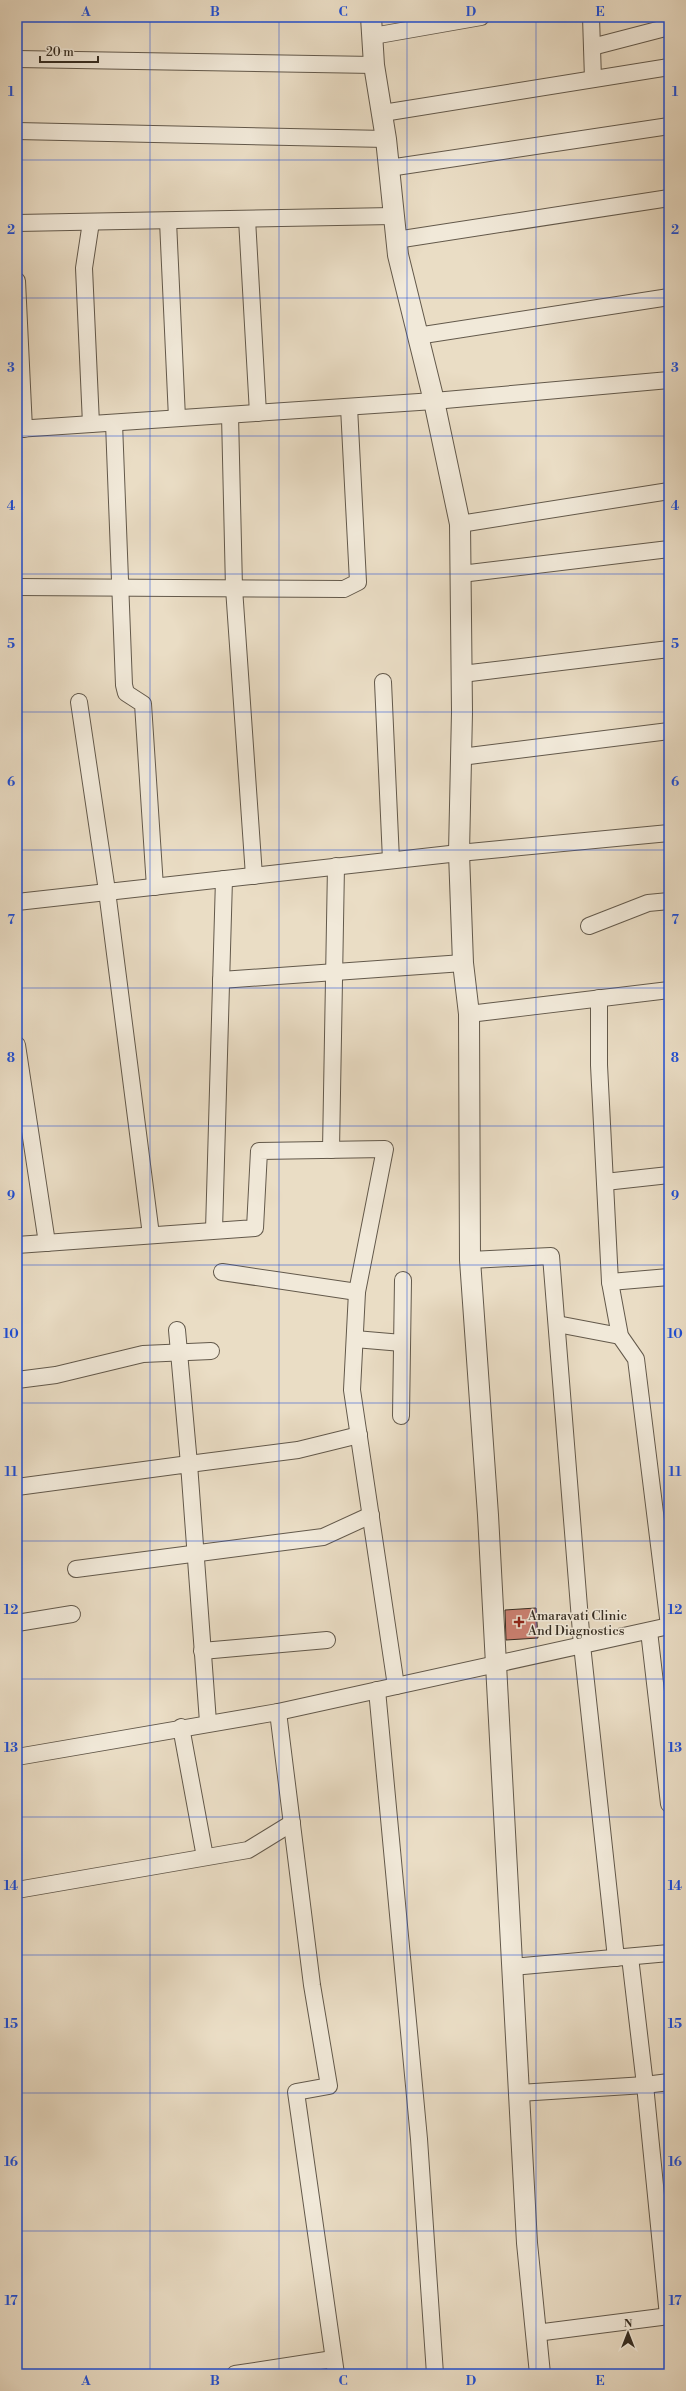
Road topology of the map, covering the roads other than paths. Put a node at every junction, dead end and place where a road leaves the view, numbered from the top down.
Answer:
1 (480, 17) edge
2 (591, 17) edge
3 (372, 26) edge
4 (669, 27) edge
5 (592, 47) junction
6 (17, 59) edge
7 (374, 65) junction
8 (669, 67) edge
9 (593, 79) junction
10 (383, 113) junction
11 (669, 126) edge
12 (17, 132) edge
13 (386, 139) junction
14 (389, 168) junction
15 (669, 198) edge
16 (394, 216) junction
17 (247, 219) junction
18 (168, 221) junction
19 (91, 222) junction
20 (17, 224) edge
21 (396, 240) junction
22 (17, 281) edge
23 (669, 297) edge
24 (417, 336) junction
25 (669, 380) edge
26 (434, 401) junction
27 (349, 407) junction
28 (258, 413) junction
29 (230, 415) junction
30 (177, 418) junction
31 (114, 423) junction
32 (91, 424) junction
33 (21, 429) edge
34 (669, 491) edge
35 (460, 524) junction
36 (669, 550) edge
37 (461, 574) junction
38 (17, 587) edge
39 (121, 588) junction
40 (234, 588) junction
41 (669, 649) edge
42 (462, 674) junction
43 (383, 682) dead end
44 (79, 702) dead end
45 (669, 731) edge
46 (461, 757) junction
47 (669, 833) edge
48 (460, 853) junction
49 (391, 860) junction
50 (336, 866) junction
51 (254, 876) junction
52 (224, 879) junction
53 (155, 887) junction
54 (107, 891) junction
55 (669, 901) edge
56 (17, 902) edge
57 (589, 926) dead end
58 (463, 963) junction
59 (334, 972) junction
60 (221, 980) junction
61 (669, 990) edge
62 (599, 998) junction
63 (469, 1014) junction
64 (17, 1045) edge
65 (331, 1150) junction
66 (669, 1175) edge
67 (605, 1182) junction
68 (214, 1230) junction
69 (150, 1235) junction
70 (46, 1243) junction
71 (17, 1245) edge
72 (470, 1260) junction
73 (222, 1272) dead end
74 (669, 1277) edge
75 (403, 1280) dead end
76 (610, 1282) junction
77 (357, 1292) junction
78 (557, 1324) junction
79 (177, 1330) dead end
80 (620, 1336) junction
81 (355, 1339) junction
82 (402, 1343) junction
83 (211, 1350) dead end
84 (179, 1352) junction
85 (17, 1380) edge
86 (401, 1416) dead end
87 (359, 1435) junction
88 (189, 1464) junction
89 (17, 1487) edge
90 (371, 1515) junction
91 (195, 1553) junction
92 (76, 1569) dead end
93 (72, 1614) dead end
94 (17, 1623) edge
95 (669, 1626) edge
96 (649, 1631) junction
97 (327, 1640) dead end
98 (582, 1645) junction
99 (202, 1651) junction
100 (496, 1664) junction
101 (396, 1686) junction
102 (377, 1690) junction
103 (278, 1712) junction
104 (208, 1722) junction
105 (181, 1727) junction
106 (17, 1757) edge
107 (669, 1804) edge
108 (292, 1823) junction
109 (205, 1857) junction
110 (17, 1890) edge
111 (669, 1953) edge
112 (623, 1957) junction
113 (512, 1967) junction
114 (669, 2082) edge
115 (645, 2085) junction
116 (519, 2093) junction
117 (668, 2316) edge
118 (536, 2333) junction
119 (334, 2367) edge
120 (268, 2371) edge
121 (235, 2374) edge
122 (435, 2374) edge
123 (540, 2374) edge

1 - 3 street
2 - 5 street
3 - 7 street
4 - 5 street
5 - 9 street
6 - 7 street
7 - 10 street
8 - 9 street
9 - 10 street
10 - 13 street
11 - 14 street
12 - 13 street
13 - 14 street
14 - 16 street
15 - 21 street
16 - 17 street
16 - 21 street
17 - 18 street
17 - 28 street
18 - 19 street
18 - 30 street
19 - 20 street
19 - 32 street
21 - 24 street
22 - 33 street
23 - 24 street
24 - 26 street
25 - 26 street
26 - 27 street
26 - 35 street
27 - 28 street
27 - 40 street
28 - 29 street
29 - 30 street
29 - 40 street
30 - 31 street
31 - 32 street
31 - 39 street
32 - 33 street
34 - 35 street
35 - 37 street
36 - 37 street
37 - 42 street
38 - 39 street
39 - 40 street
39 - 53 street
40 - 51 street
41 - 42 street
42 - 46 street
43 - 49 street
44 - 54 street
45 - 46 street
46 - 48 street
47 - 48 street
48 - 49 street
48 - 58 street
49 - 50 street
50 - 51 street
50 - 59 street
51 - 52 street
52 - 53 street
52 - 60 street
53 - 54 street
54 - 56 street
54 - 69 street
55 - 57 street
58 - 59 street
58 - 63 street
59 - 60 street
59 - 65 street
60 - 68 street
61 - 62 street
62 - 63 street
62 - 67 street
63 - 72 street
64 - 70 street
65 - 68 street
65 - 77 street
66 - 67 street
67 - 76 street
68 - 69 street
69 - 70 street
70 - 71 street
72 - 78 street
72 - 100 street
73 - 77 street
74 - 76 street
75 - 82 street
76 - 80 street
77 - 81 street
78 - 80 street
78 - 98 street
79 - 84 street
80 - 95 street
81 - 82 street
81 - 87 street
82 - 86 street
83 - 84 street
84 - 85 street
84 - 88 street
87 - 88 street
87 - 90 street
88 - 89 street
88 - 91 street
90 - 91 street
90 - 101 street
91 - 92 street
91 - 99 street
93 - 94 street
95 - 96 street
96 - 98 street
96 - 107 street
97 - 99 street
98 - 100 street
98 - 112 street
99 - 104 street
100 - 101 street
100 - 113 street
101 - 102 street
102 - 103 street
102 - 122 street
103 - 104 street
103 - 108 street
104 - 105 street
105 - 106 street
105 - 109 street
108 - 109 street
108 - 119 street
109 - 110 street
111 - 112 street
112 - 113 street
112 - 115 street
113 - 116 street
114 - 115 street
115 - 116 street
115 - 117 street
116 - 118 street
117 - 118 street
118 - 123 street
119 - 120 street
120 - 121 street

